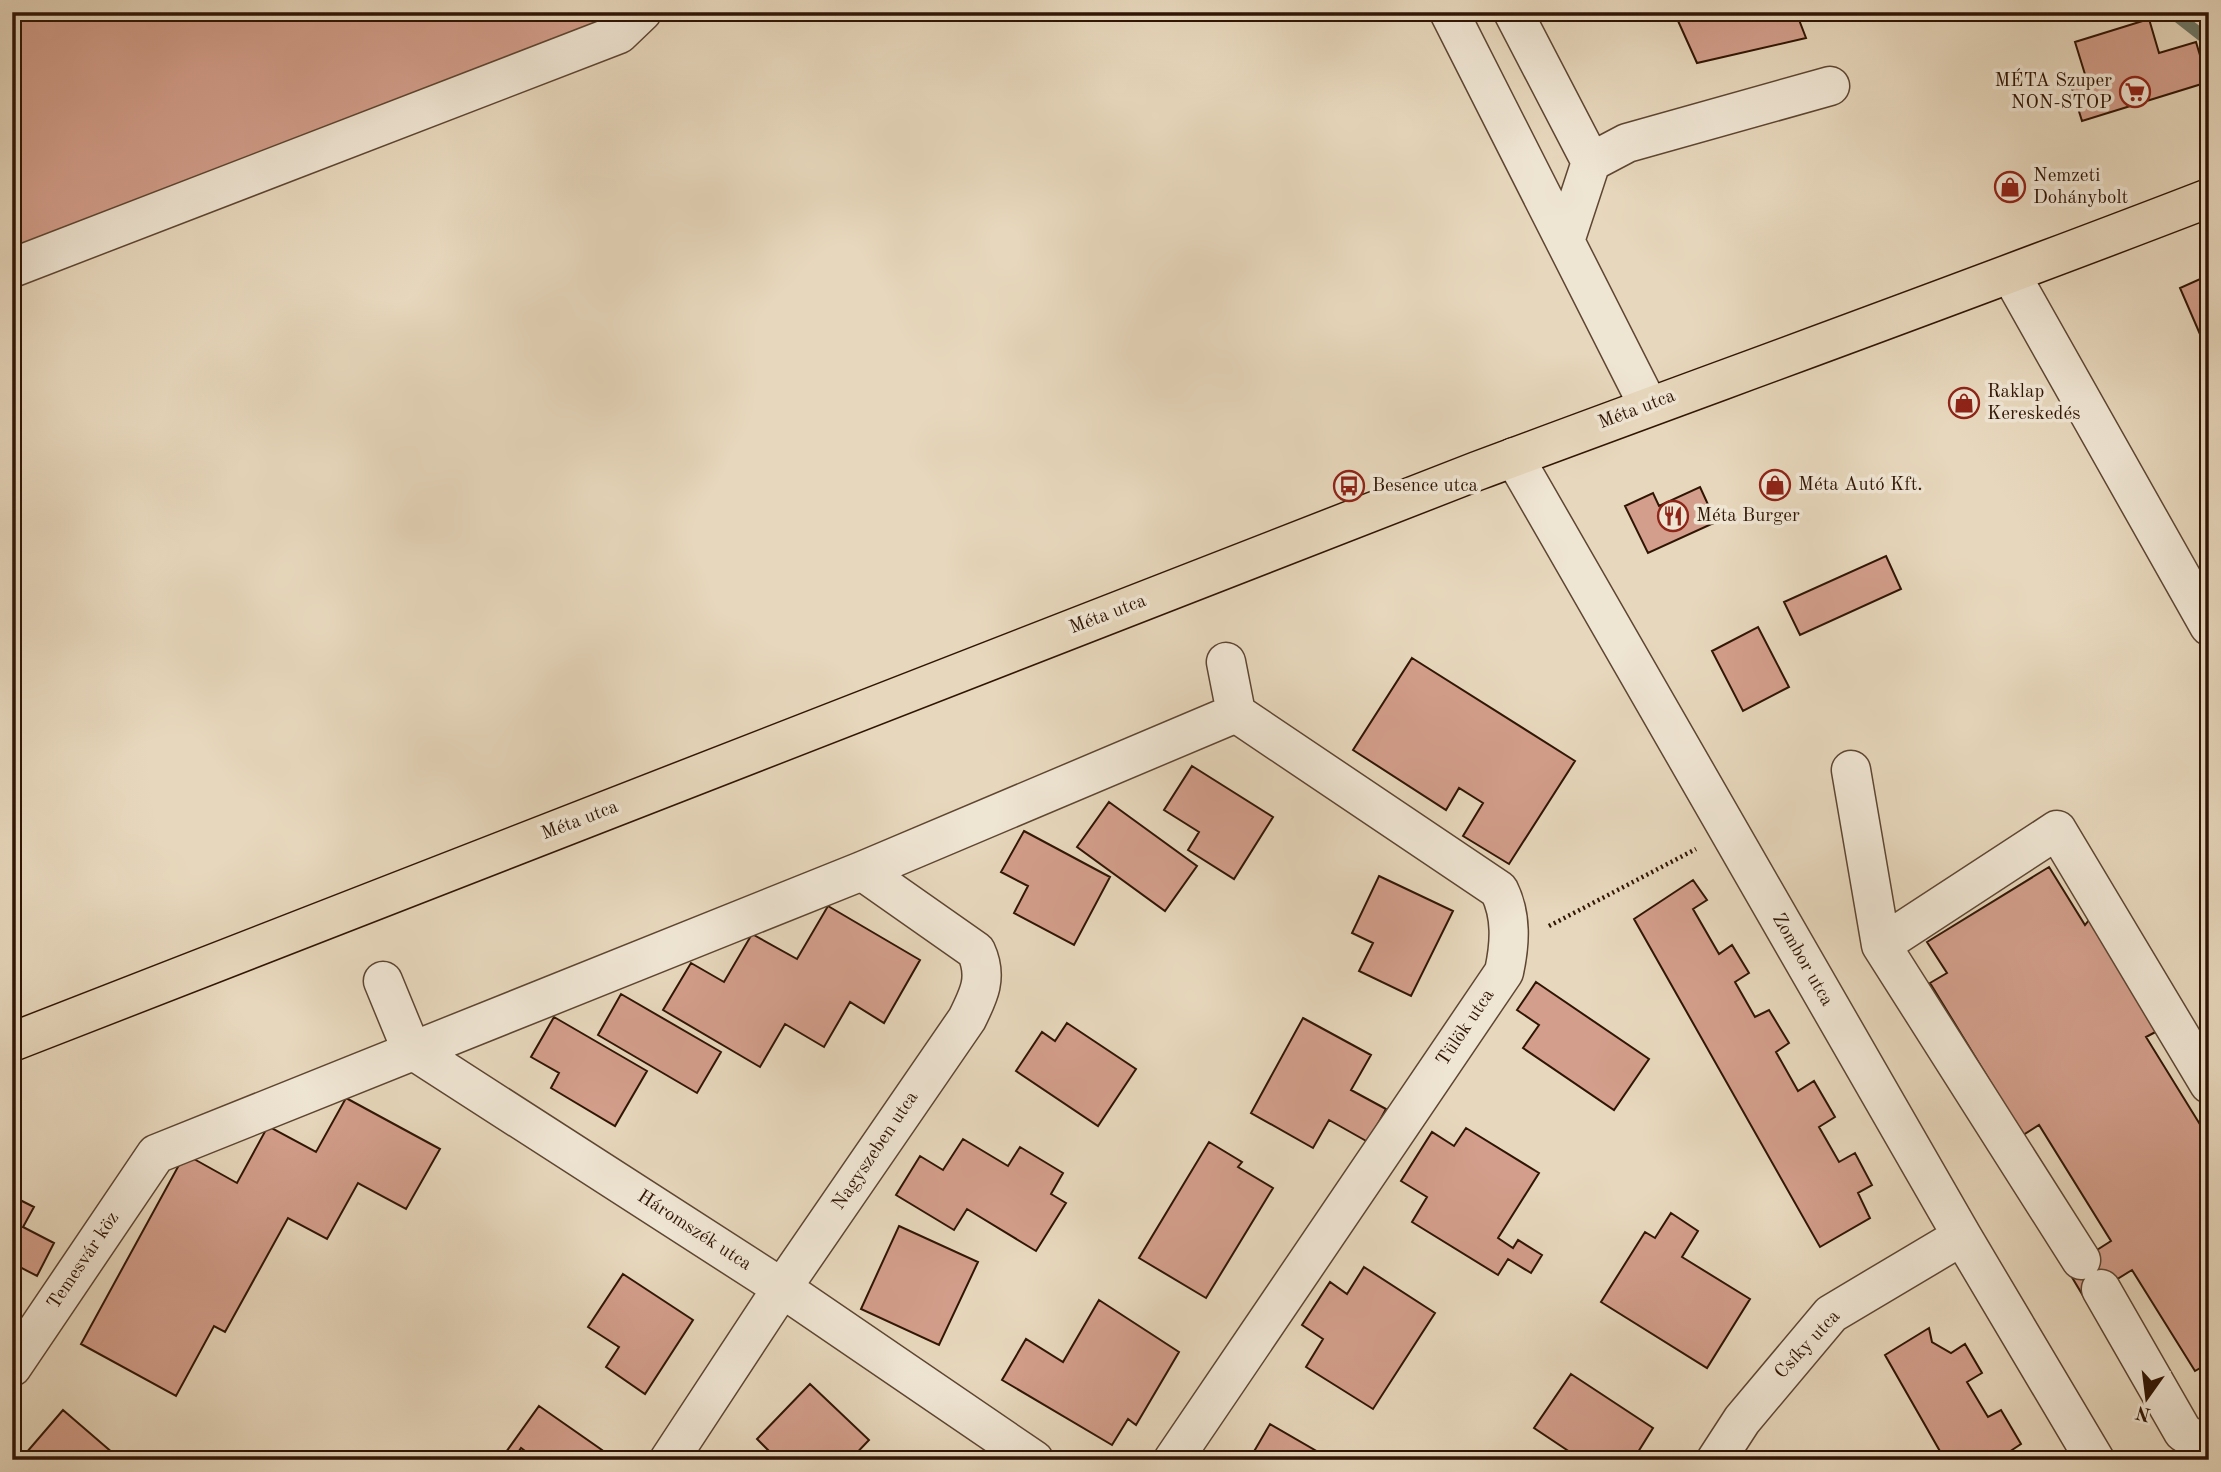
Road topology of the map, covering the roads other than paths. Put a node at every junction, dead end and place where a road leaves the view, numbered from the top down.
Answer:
1 (642, 12) edge
2 (1450, 12) edge
3 (1513, 12) edge
4 (1830, 86) dead end
5 (1591, 162) junction
6 (2209, 198) edge
7 (1565, 241) junction
8 (12, 268) edge
9 (2011, 275) junction
10 (1648, 405) junction
11 (1514, 457) junction
12 (2209, 626) edge
13 (1226, 662) dead end
14 (1236, 713) junction
15 (1851, 770) dead end
16 (862, 871) junction
17 (1881, 945) junction
18 (383, 981) dead end
19 (12, 1042) edge
20 (411, 1049) junction
21 (2209, 1084) edge
22 (1962, 1236) junction
23 (782, 1288) junction
24 (12, 1367) edge
25 (2209, 1449) edge
26 (669, 1460) edge
27 (1034, 1460) edge
28 (1173, 1460) edge
29 (1716, 1460) edge
30 (2095, 1460) edge

1 - 8 street
2 - 7 street
3 - 5 street
4 - 5 street
5 - 7 street
6 - 9 main road, Méta utca
7 - 10 street
9 - 10 main road, Méta utca
9 - 12 street
10 - 11 main road, Méta utca
11 - 19 main road, Méta utca
11 - 22 street, Zombor utca
13 - 14 street
14 - 16 street
14 - 28 street, Tülök utca
15 - 17 street
16 - 20 street
16 - 23 street, Nagyszeben utca
17 - 21 street
17 - 25 street
18 - 20 street
20 - 23 street, Háromszék utca
20 - 24 street, Temesvár köz
22 - 29 street, Csíky utca
22 - 30 street, Zombor utca
23 - 26 street, Nagyszeben utca
23 - 27 street, Háromszék utca

